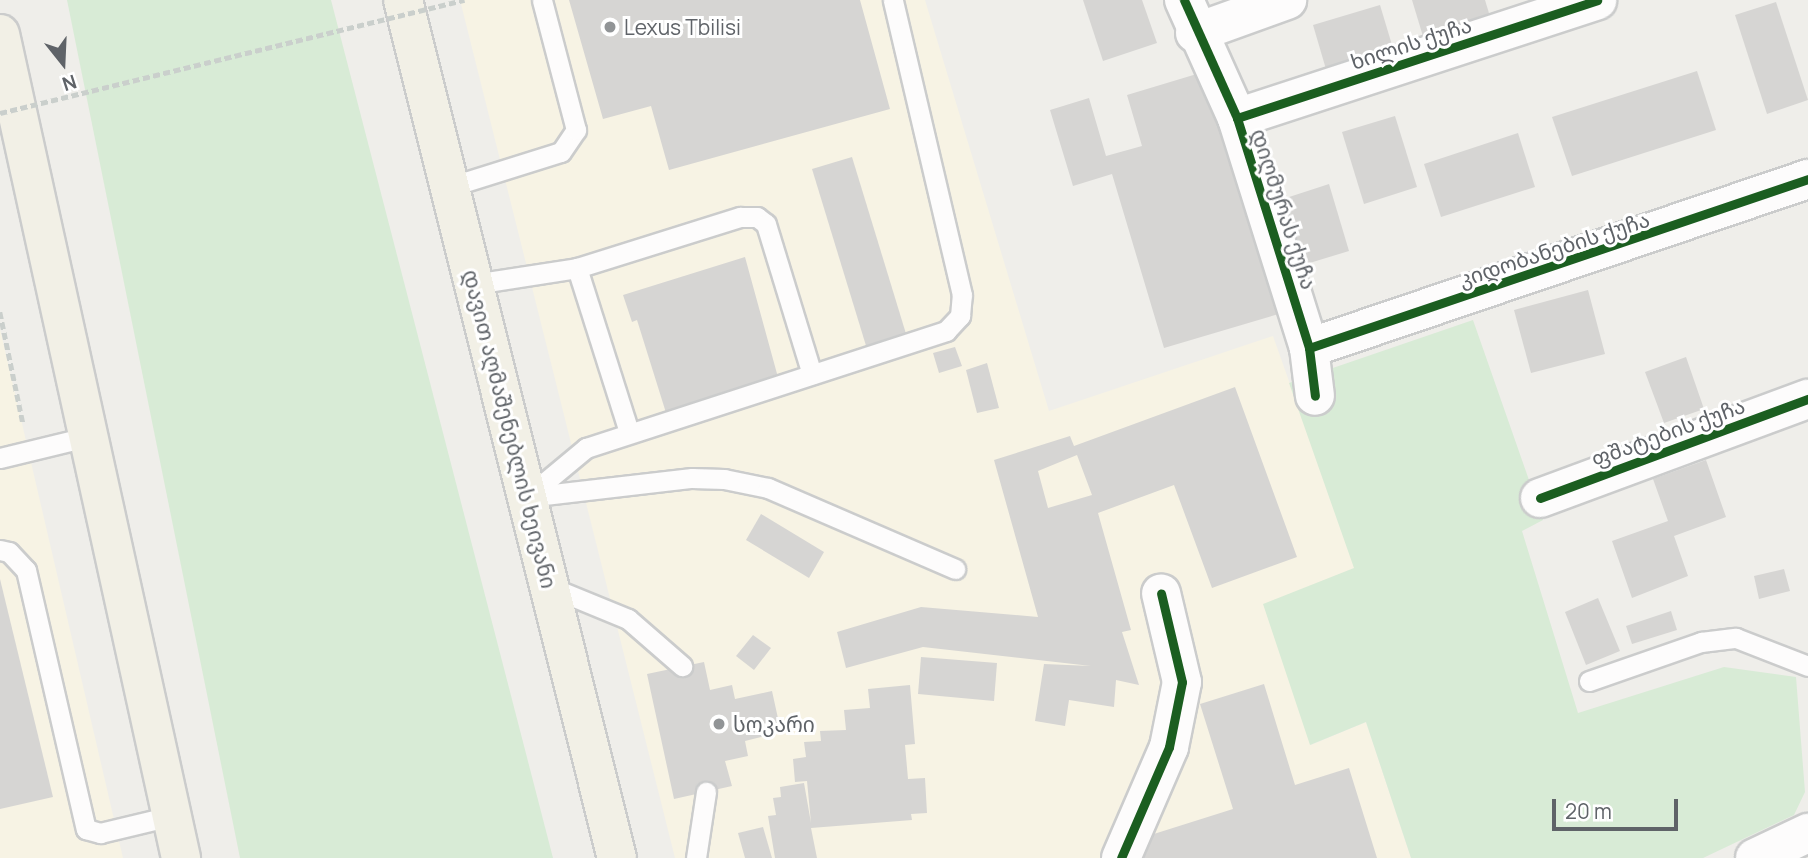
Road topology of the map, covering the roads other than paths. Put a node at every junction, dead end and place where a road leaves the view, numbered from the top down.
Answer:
1 (402, 0) edge
2 (542, 0) edge
3 (893, 0) edge
4 (1287, 0) edge
5 (1597, 0) edge
6 (1189, 16) edge
7 (0, 34) edge
8 (3, 96) edge
9 (1237, 118) junction
10 (1808, 179) edge
11 (449, 187) junction
12 (577, 268) junction
13 (474, 284) junction
14 (1309, 348) junction
15 (812, 374) junction
16 (1315, 396) dead end
17 (1808, 399) edge
18 (629, 432) junction
19 (86, 437) junction
20 (0, 458) edge
21 (527, 498) junction
22 (1540, 498) dead end
23 (0, 550) edge
24 (955, 569) dead end
25 (550, 587) junction
26 (1161, 593) dead end
27 (682, 666) dead end
28 (1808, 666) edge
29 (1590, 681) dead end
30 (706, 792) dead end
31 (171, 816) junction
32 (1808, 833) edge
33 (181, 858) edge
34 (617, 858) edge
35 (696, 858) edge
36 (1121, 858) edge
37 (1755, 858) edge

1 - 11 highway, დავით აღმაშენებლის ხეივანი
2 - 11 lane
3 - 15 lane
4 - 6 street
5 - 9 street, ხილის ქუჩა
6 - 9 street, დიღმურას ქუჩა
7 - 8 highway
8 - 19 highway
9 - 14 street, დიღმურას ქუჩა
10 - 14 street, კიდობანების ქუჩა
11 - 13 highway, დავით აღმაშენებლის ხეივანი
12 - 13 lane
12 - 15 lane
12 - 18 lane
13 - 21 highway, დავით აღმაშენებლის ხეივანი
14 - 16 street, დიღმურას ქუჩა
15 - 18 lane
17 - 22 street, ფშატების ქუჩა
18 - 21 lane
19 - 20 lane
19 - 31 highway
21 - 24 lane
21 - 25 highway, დავით აღმაშენებლის ხეივანი
23 - 31 lane
25 - 27 lane
25 - 34 highway, დავით აღმაშენებლის ხეივანი
26 - 36 street
28 - 29 lane
30 - 35 lane
31 - 33 highway
32 - 37 street

